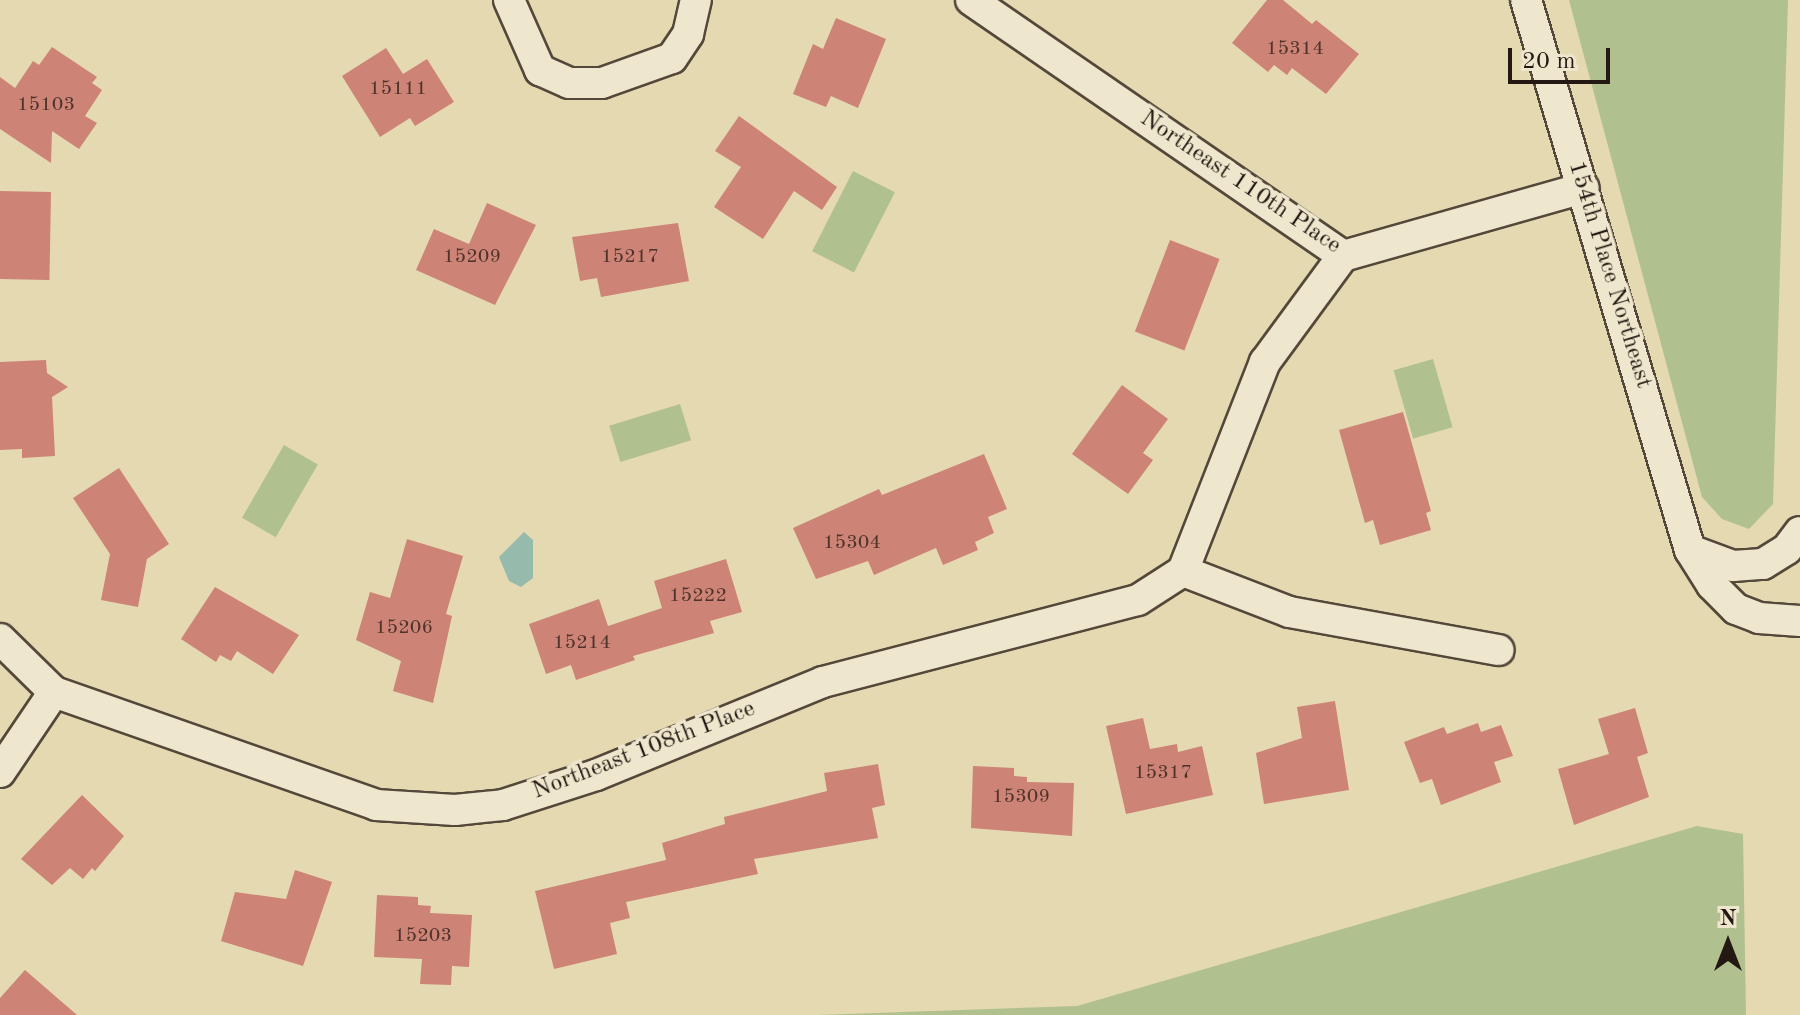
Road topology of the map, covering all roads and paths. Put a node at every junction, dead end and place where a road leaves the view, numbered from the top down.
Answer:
1 (509, 0) edge
2 (696, 0) edge
3 (971, 0) edge
4 (1526, 0) edge
5 (1584, 188) junction
6 (1343, 256) junction
7 (1800, 532) edge
8 (1690, 550) junction
9 (1183, 571) junction
10 (1800, 621) edge
11 (0, 639) edge
12 (1499, 650) dead end
13 (54, 692) junction
14 (0, 772) edge

1 - 2 street
3 - 6 street, Northeast 110th Place
4 - 5 street, 154th Place Northeast
5 - 6 street, Northeast 110th Place
5 - 8 street, 154th Place Northeast
6 - 9 street
7 - 8 street
8 - 10 street, 154th Place Northeast
9 - 12 street
9 - 13 street, Northeast 108th Place
11 - 13 street
13 - 14 street

